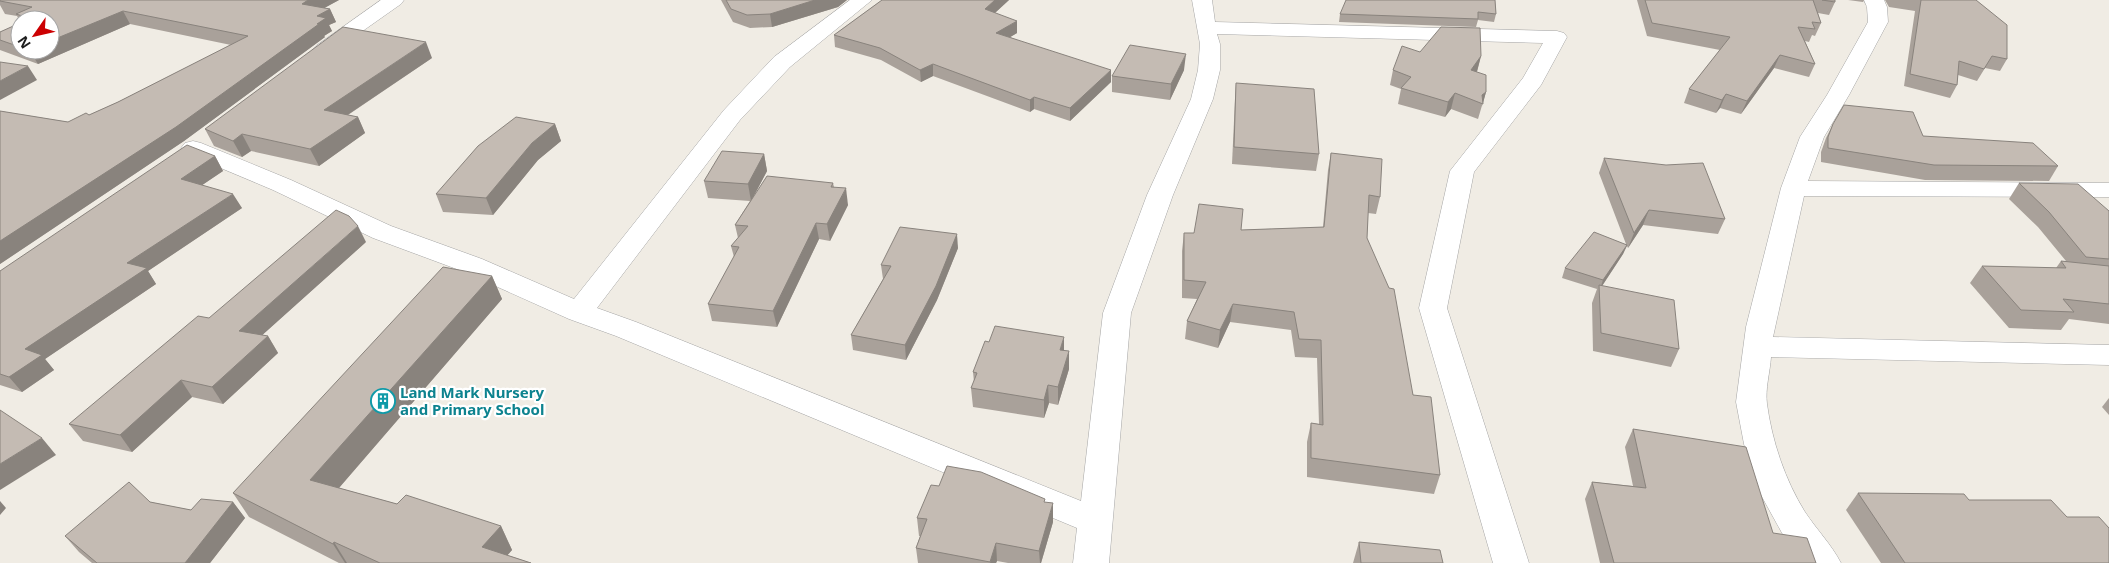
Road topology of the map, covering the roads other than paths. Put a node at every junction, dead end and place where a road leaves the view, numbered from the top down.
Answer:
1 (394, 0) edge
2 (862, 0) edge
3 (1202, 0) edge
4 (1874, 0) edge
5 (1206, 28) junction
6 (308, 61) edge
7 (216, 131) edge
8 (1793, 188) junction
9 (2109, 190) edge
10 (579, 312) junction
11 (1758, 346) junction
12 (2109, 356) edge
13 (1095, 521) junction
14 (1091, 563) edge
15 (1512, 563) edge
16 (1823, 563) edge

1 - 6 street
2 - 10 street
3 - 5 street
4 - 8 street
5 - 13 street
5 - 15 street
7 - 10 street
8 - 9 street
8 - 11 street
10 - 13 street
11 - 12 street
11 - 16 street
13 - 14 street

